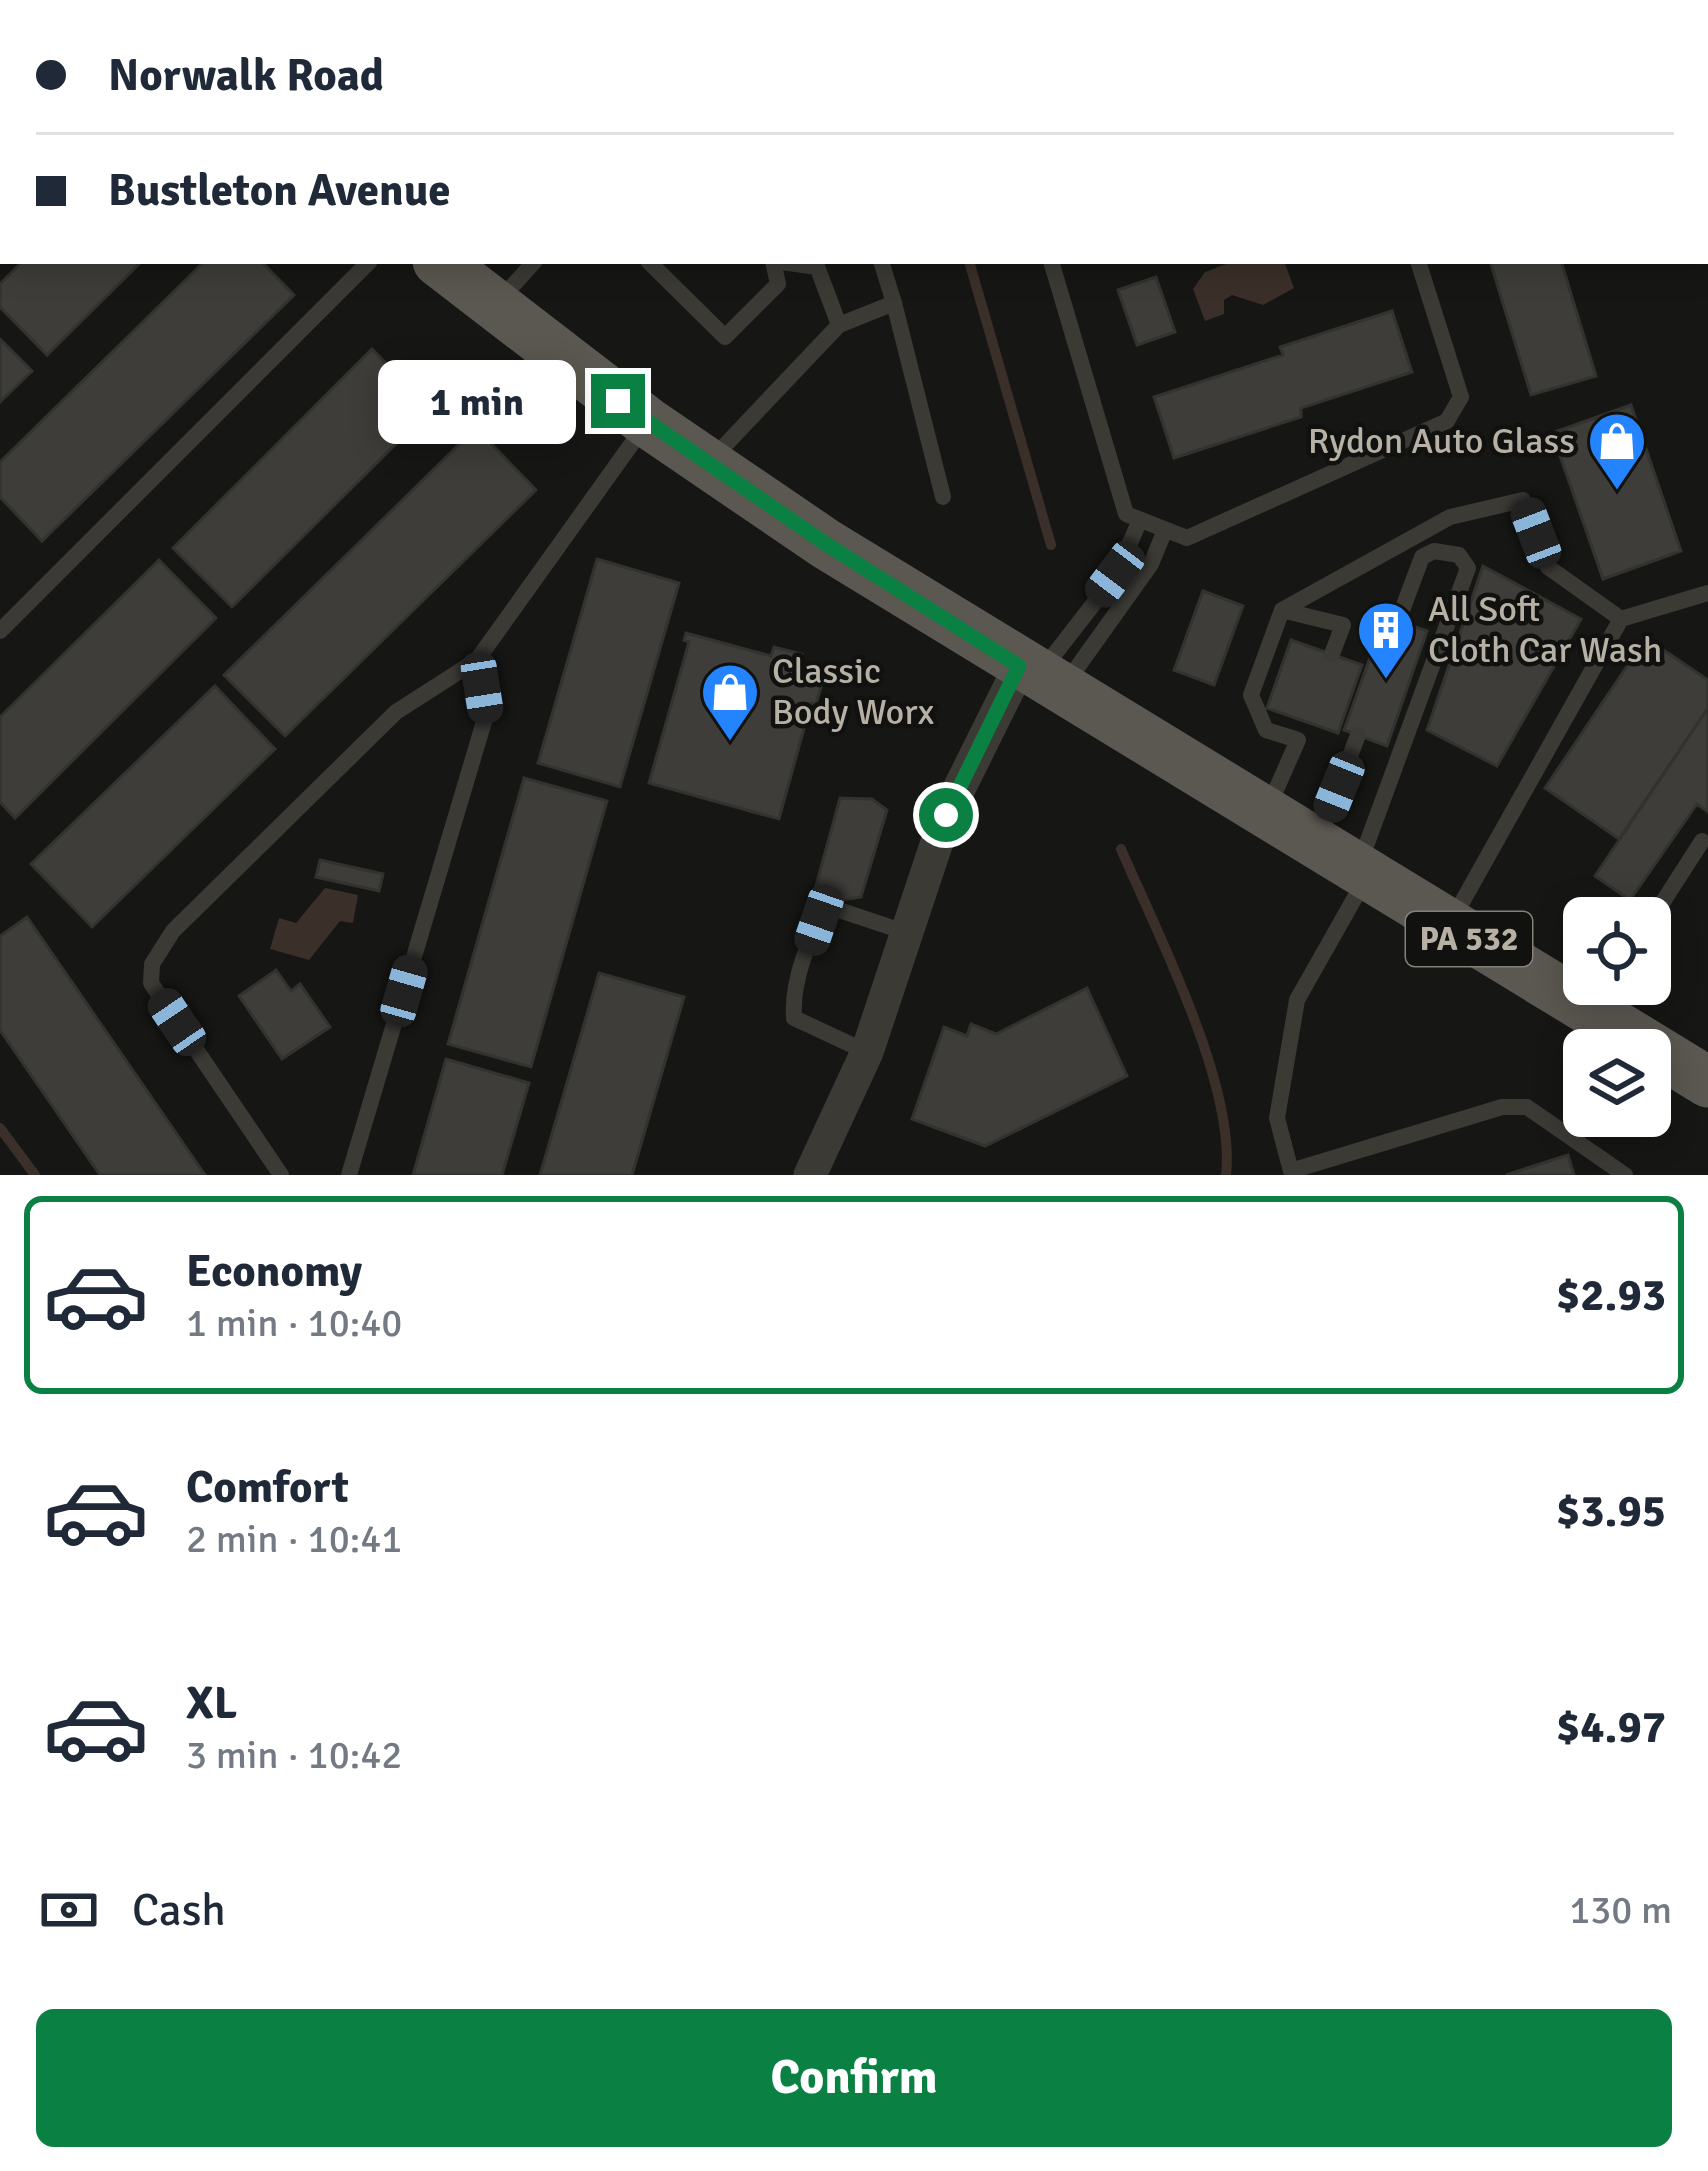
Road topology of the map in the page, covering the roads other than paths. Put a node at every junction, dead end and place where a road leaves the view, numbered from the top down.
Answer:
1 (367, 264) edge
2 (442, 264) edge
3 (532, 264) edge
4 (652, 264) edge
5 (775, 264) edge
6 (816, 264) edge
7 (882, 264) edge
8 (1052, 264) edge
9 (1419, 264) edge
10 (894, 303) junction
11 (493, 307) junction
12 (839, 326) junction
13 (647, 422) junction
14 (706, 465) junction
15 (943, 497) dead end
16 (1450, 517) junction
17 (1140, 520) junction
18 (1165, 530) junction
19 (1434, 551) junction
20 (1708, 592) edge
21 (1282, 610) junction
22 (1622, 619) junction
23 (1399, 621) dead end
24 (0, 631) edge
25 (1332, 654) dead end
26 (477, 660) junction
27 (1039, 678) junction
28 (1306, 721) dead end
29 (1358, 735) dead end
30 (1298, 740) junction
31 (1265, 816) junction
32 (1702, 841) dead end
33 (1346, 865) junction
34 (1666, 897) edge
35 (1448, 926) junction
36 (908, 934) junction
37 (867, 1052) junction
38 (1708, 1082) edge
39 (1292, 1173) edge
40 (281, 1175) edge
41 (349, 1175) edge
42 (810, 1175) edge
43 (1625, 1175) edge

1 - 24 lane
2 - 11 main road, PA 532
3 - 11 lane
4 - 5 lane
6 - 12 lane
7 - 10 lane
8 - 17 lane
9 - 18 lane
10 - 12 lane
10 - 15 lane
11 - 13 main road, PA 532
12 - 14 lane
13 - 14 main road, PA 532
13 - 26 lane
14 - 27 main road, PA 532
16 - 19 lane
16 - 21 lane
16 - 22 lane
17 - 18 lane
17 - 27 lane
18 - 27 lane
19 - 23 lane
19 - 33 lane
20 - 22 lane
21 - 25 lane
21 - 30 lane
22 - 35 lane
26 - 40 lane
26 - 41 lane
27 - 31 main road, PA 532
27 - 36 street
28 - 30 lane
29 - 33 lane
30 - 31 lane
31 - 33 main road, PA 532
32 - 34 lane
33 - 35 main road, PA 532
33 - 39 lane
35 - 38 main road, PA 532
36 - 37 street
36 - 37 lane
37 - 42 street
39 - 43 lane

